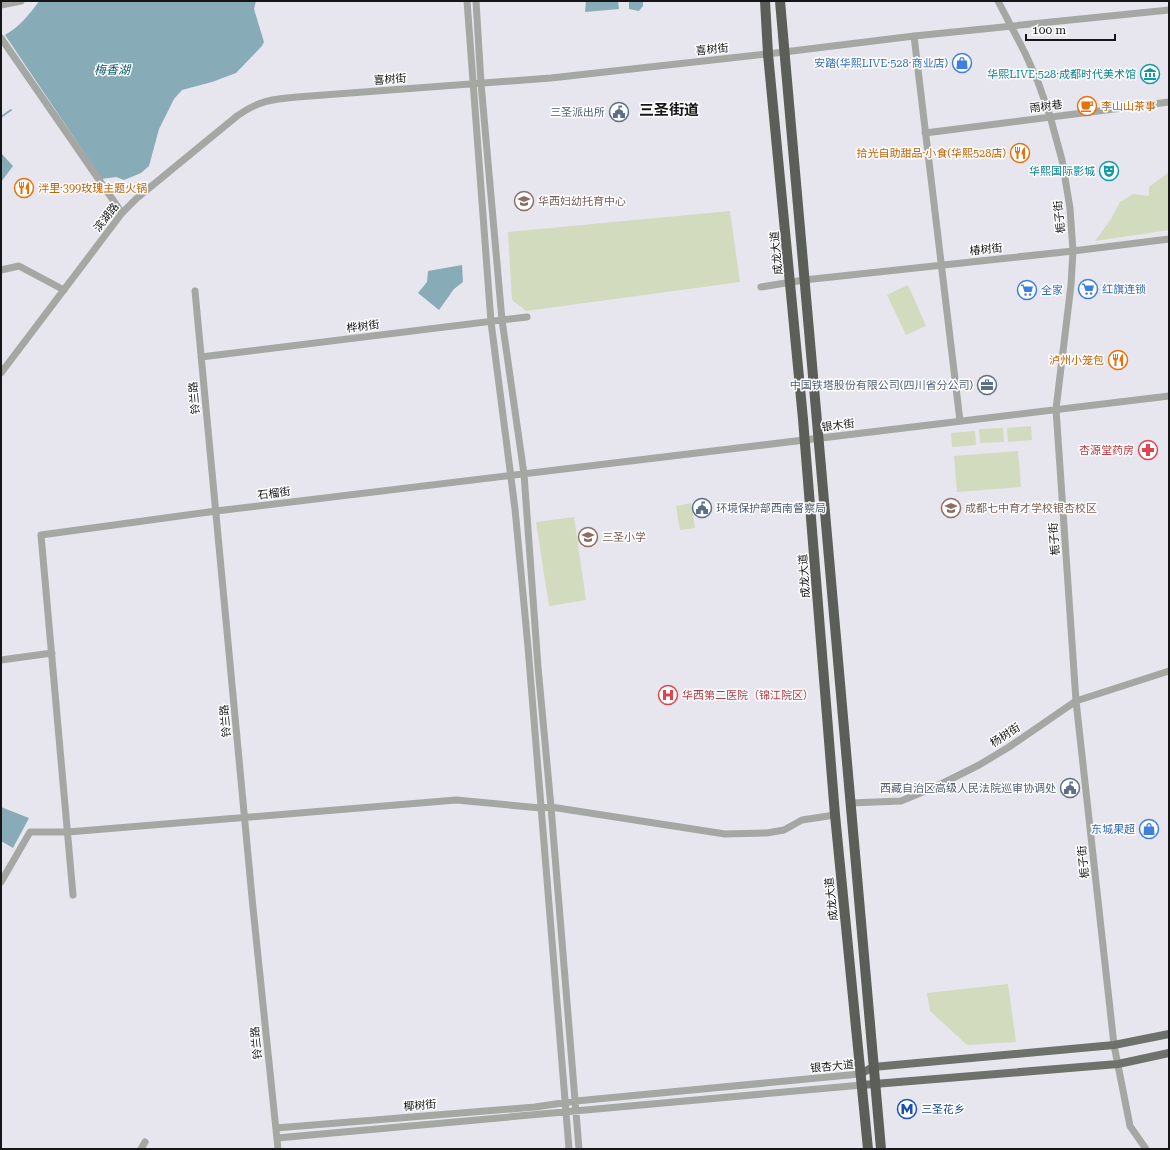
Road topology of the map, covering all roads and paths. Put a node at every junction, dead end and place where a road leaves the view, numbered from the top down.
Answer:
1 (21, 1) edge
2 (467, 1) edge
3 (476, 1) edge
4 (765, 1) edge
5 (780, 1) edge
6 (998, 1) edge
7 (1, 5) edge
8 (1169, 10) edge
9 (1010, 27) junction
10 (914, 36) junction
11 (1, 38) edge
12 (784, 52) junction
13 (768, 54) junction
14 (481, 83) junction
15 (472, 84) junction
16 (1169, 102) edge
17 (258, 103) joint
18 (1050, 116) junction
19 (925, 132) junction
20 (122, 212) junction
21 (1169, 239) edge
22 (1073, 251) junction
23 (942, 265) junction
24 (1, 270) edge
25 (804, 280) junction
26 (790, 283) junction
27 (761, 287) dead end
28 (64, 290) junction
29 (195, 290) dead end
30 (528, 317) dead end
31 (502, 320) junction
32 (491, 322) junction
33 (201, 357) junction
34 (1, 373) edge
35 (1169, 396) edge
36 (1056, 409) junction
37 (960, 421) junction
38 (819, 438) junction
39 (805, 440) junction
40 (524, 474) junction
41 (510, 475) junction
42 (216, 511) junction
43 (52, 654) junction
44 (1, 660) edge
45 (1169, 671) edge
46 (1076, 701) junction
47 (850, 804) junction
48 (551, 807) junction
49 (541, 808) junction
50 (835, 815) junction
51 (245, 817) junction
52 (68, 832) junction
53 (1, 882) edge
54 (73, 895) dead end
55 (1169, 1034) edge
56 (1114, 1045) junction
57 (1169, 1053) edge
58 (1118, 1064) junction
59 (873, 1067) junction
60 (860, 1074) junction
61 (875, 1084) junction
62 (862, 1085) junction
63 (576, 1101) junction
64 (565, 1102) junction
65 (576, 1111) junction
66 (566, 1112) junction
67 (276, 1128) junction
68 (277, 1138) junction
69 (145, 1142) dead end
70 (141, 1149) edge
71 (278, 1149) edge
72 (569, 1149) edge
73 (580, 1149) edge
74 (868, 1149) edge
75 (881, 1149) edge
76 (1146, 1149) edge

1 - 7 street
2 - 15 street
3 - 14 street
4 - 13 highway, 成龙大道
5 - 12 highway
6 - 9 street, 栀子街
8 - 9 street, 喜树街
9 - 10 street, 喜树街
9 - 18 street, 栀子街
10 - 12 street, 喜树街
10 - 19 street
11 - 20 street
12 - 13 street, 喜树街
12 - 25 highway
13 - 14 street, 喜树街
13 - 26 highway, 成龙大道
14 - 15 street, 喜树街
14 - 31 street
15 - 17 street, 喜树街
15 - 32 street
16 - 18 street, 雨树巷
17 - 20 street, 滨湖路
18 - 19 street, 雨树巷
18 - 22 street, 栀子街
19 - 23 street
20 - 28 street, 滨湖路
21 - 22 street, 椿树街
22 - 23 street, 椿树街
22 - 36 street, 栀子街
23 - 25 street, 椿树街
23 - 37 street
24 - 28 street
25 - 26 street
25 - 38 highway
26 - 27 street
26 - 39 highway, 成龙大道
28 - 34 street, 滨湖路
29 - 33 street, 铃兰路
30 - 31 street, 桦树街
31 - 32 street, 桦树街
31 - 40 street
32 - 33 street, 桦树街
32 - 41 street
33 - 42 street, 铃兰路
35 - 36 street, 银木街
36 - 37 street, 银木街
36 - 46 street, 栀子街
37 - 38 street, 银木街
38 - 39 street, 银木街
38 - 47 highway
39 - 40 street, 银木街
39 - 50 highway, 成龙大道
40 - 41 street, 银木街
40 - 48 street
41 - 42 street, 石榴街
41 - 49 street
42 - 43 street, 石榴街
42 - 51 street, 铃兰路
43 - 44 street
43 - 52 street
45 - 46 street, 杨树街
46 - 47 street, 杨树街
46 - 56 street, 栀子街
47 - 59 highway
48 - 49 street
48 - 50 street
48 - 63 street
49 - 51 street
49 - 64 street
50 - 60 highway, 成龙大道
51 - 52 street
51 - 67 street, 铃兰路
52 - 53 street
52 - 54 street
55 - 56 main road, 银杏大道
56 - 58 street, 栀子街
56 - 59 main road, 银杏大道
57 - 58 main road, 银杏大道
58 - 61 main road, 银杏大道
58 - 76 street, 栀子街
59 - 60 main road, 银杏大道
59 - 61 highway
60 - 62 highway, 成龙大道
60 - 63 street, 银杏大道
61 - 62 main road, 银杏大道
61 - 75 highway
62 - 65 street, 银杏大道
62 - 74 highway, 成龙大道
63 - 64 street, 银杏大道
63 - 65 street
64 - 66 street
64 - 67 street, 椰树街
65 - 66 street, 银杏大道
65 - 73 street
66 - 68 street, 椰树街
66 - 72 street
67 - 68 street, 铃兰路
68 - 71 street, 铃兰路
69 - 70 street

